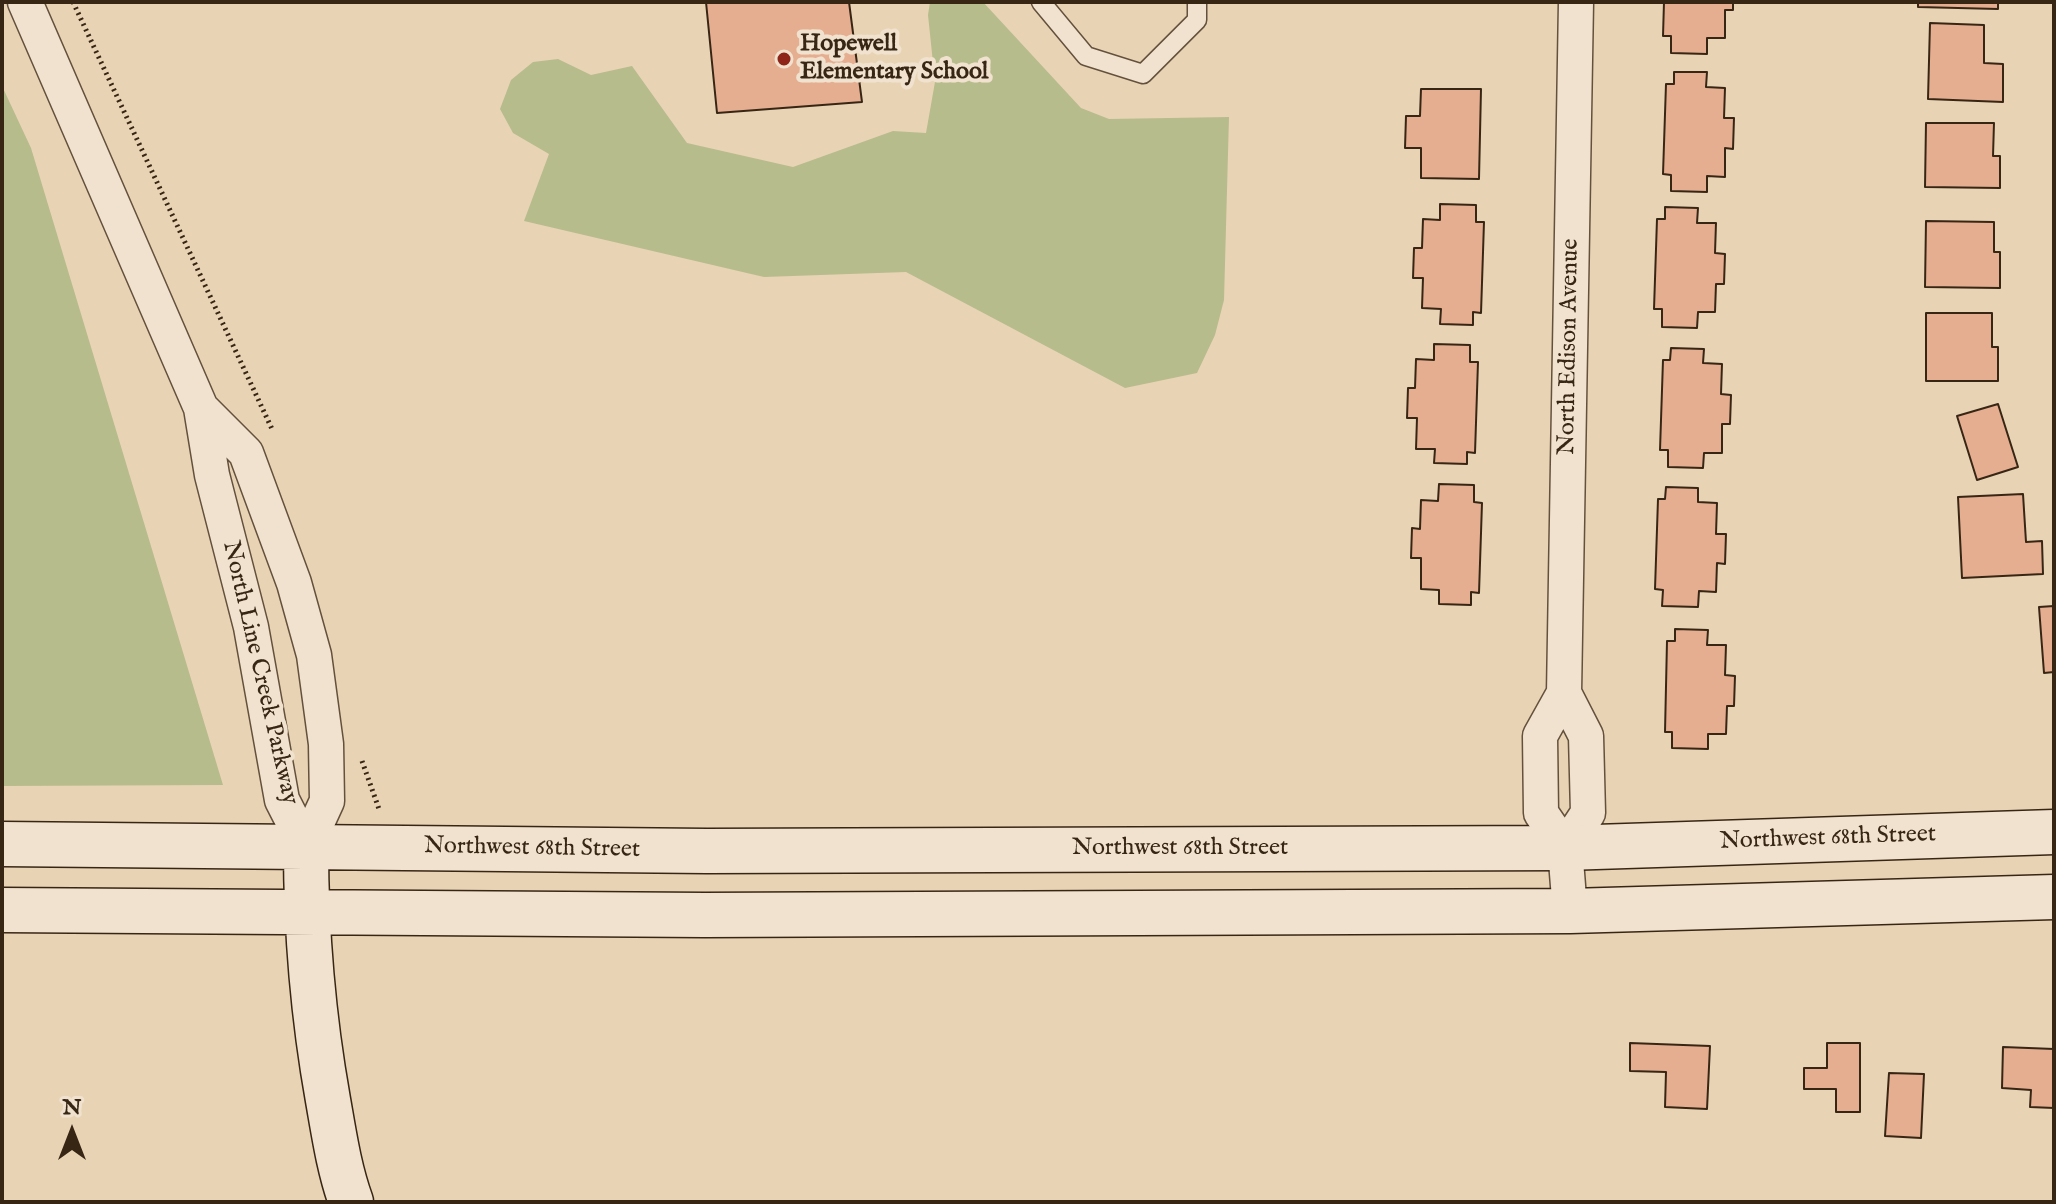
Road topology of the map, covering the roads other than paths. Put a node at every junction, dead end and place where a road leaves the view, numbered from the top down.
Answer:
1 (25, 2) edge
2 (1041, 2) edge
3 (1180, 2) edge
4 (1576, 2) edge
5 (1197, 11) edge
6 (201, 408) junction
7 (1564, 693) junction
8 (2054, 832) edge
9 (2, 844) edge
10 (306, 847) junction
11 (1565, 848) junction
12 (707, 851) junction
13 (2054, 897) edge
14 (2, 910) edge
15 (1570, 911) junction
16 (306, 912) junction
17 (705, 915) junction
18 (351, 1202) edge

1 - 6 street, North Line Creek Parkway
2 - 5 lane
3 - 5 lane
4 - 7 street, North Edison Avenue
6 - 10 street, North Line Creek Parkway
6 - 10 street, North Line Creek Parkway
7 - 11 street, North Edison Avenue
7 - 11 street, North Edison Avenue
8 - 11 main road, Northwest 68th Street
9 - 10 main road, Northwest 68th Street
10 - 12 main road, Northwest 68th Street
10 - 16 main road
11 - 12 main road, Northwest 68th Street
11 - 15 street, North Edison Avenue
12 - 17 main road
13 - 15 main road
14 - 16 main road
15 - 17 main road
16 - 17 main road
16 - 18 main road

